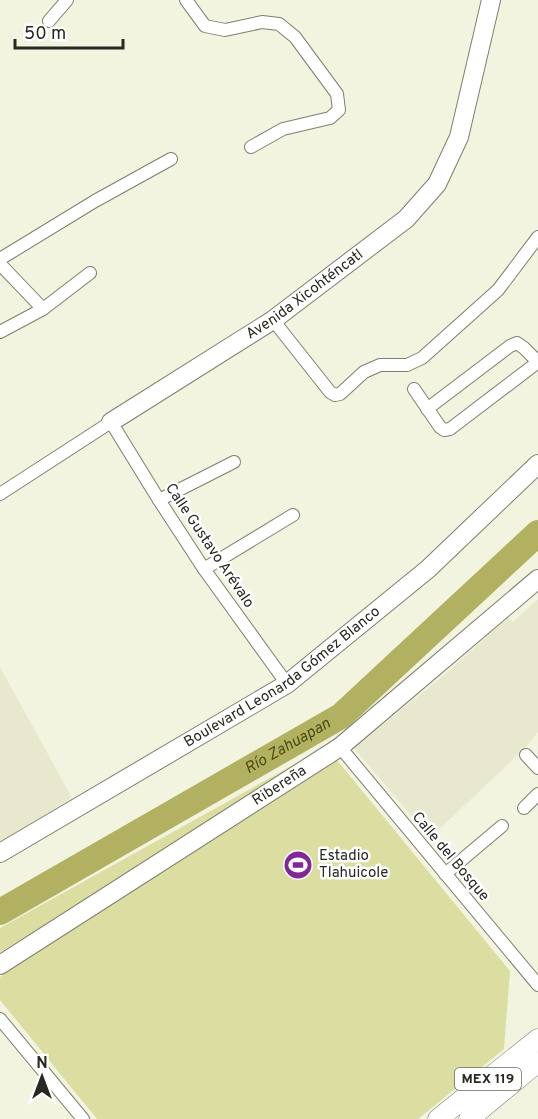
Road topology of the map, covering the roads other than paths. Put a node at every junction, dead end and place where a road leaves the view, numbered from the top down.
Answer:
1 (67, 0) edge
2 (186, 0) edge
3 (491, 0) edge
4 (49, 21) dead end
5 (251, 147) dead end
6 (171, 159) dead end
7 (538, 237) edge
8 (0, 259) edge
9 (0, 264) edge
10 (90, 273) dead end
11 (42, 309) junction
12 (273, 320) junction
13 (0, 332) edge
14 (538, 362) edge
15 (414, 389) dead end
16 (427, 409) junction
17 (111, 422) junction
18 (234, 462) dead end
19 (538, 464) edge
20 (0, 494) edge
21 (159, 500) junction
22 (293, 515) dead end
23 (204, 569) junction
24 (538, 579) edge
25 (287, 684) junction
26 (340, 747) junction
27 (526, 755) dead end
28 (538, 768) edge
29 (538, 794) edge
30 (524, 808) dead end
31 (502, 826) dead end
32 (0, 853) edge
33 (445, 874) junction
34 (0, 965) edge
35 (538, 986) edge
36 (0, 1019) edge
37 (538, 1039) edge
38 (538, 1062) edge
39 (82, 1119) edge
40 (438, 1119) edge
41 (469, 1119) edge

1 - 4 street
2 - 5 street
3 - 12 street, Avenida Xicohténcatl
6 - 8 street
7 - 12 street
9 - 11 street
10 - 11 street
11 - 13 street
12 - 17 street, Avenida Xicohténcatl
14 - 16 street
14 - 16 street
15 - 16 street
17 - 20 street, Avenida Xicohténcatl
17 - 21 street, Calle Gustavo Arévalo
18 - 21 street
19 - 25 street, Boulevard Leonarda Gómez Blanco
21 - 23 street, Calle Gustavo Arévalo
22 - 23 street
23 - 25 street, Calle Gustavo Arévalo
24 - 26 street, Ribereña
25 - 32 street, Boulevard Leonarda Gómez Blanco
26 - 33 street, Calle del Bosque
26 - 34 street, Ribereña
27 - 28 street
29 - 30 street
31 - 33 street
33 - 35 street, Calle del Bosque
36 - 39 street
37 - 40 main road, MEX 119
38 - 41 main road, MEX 119

